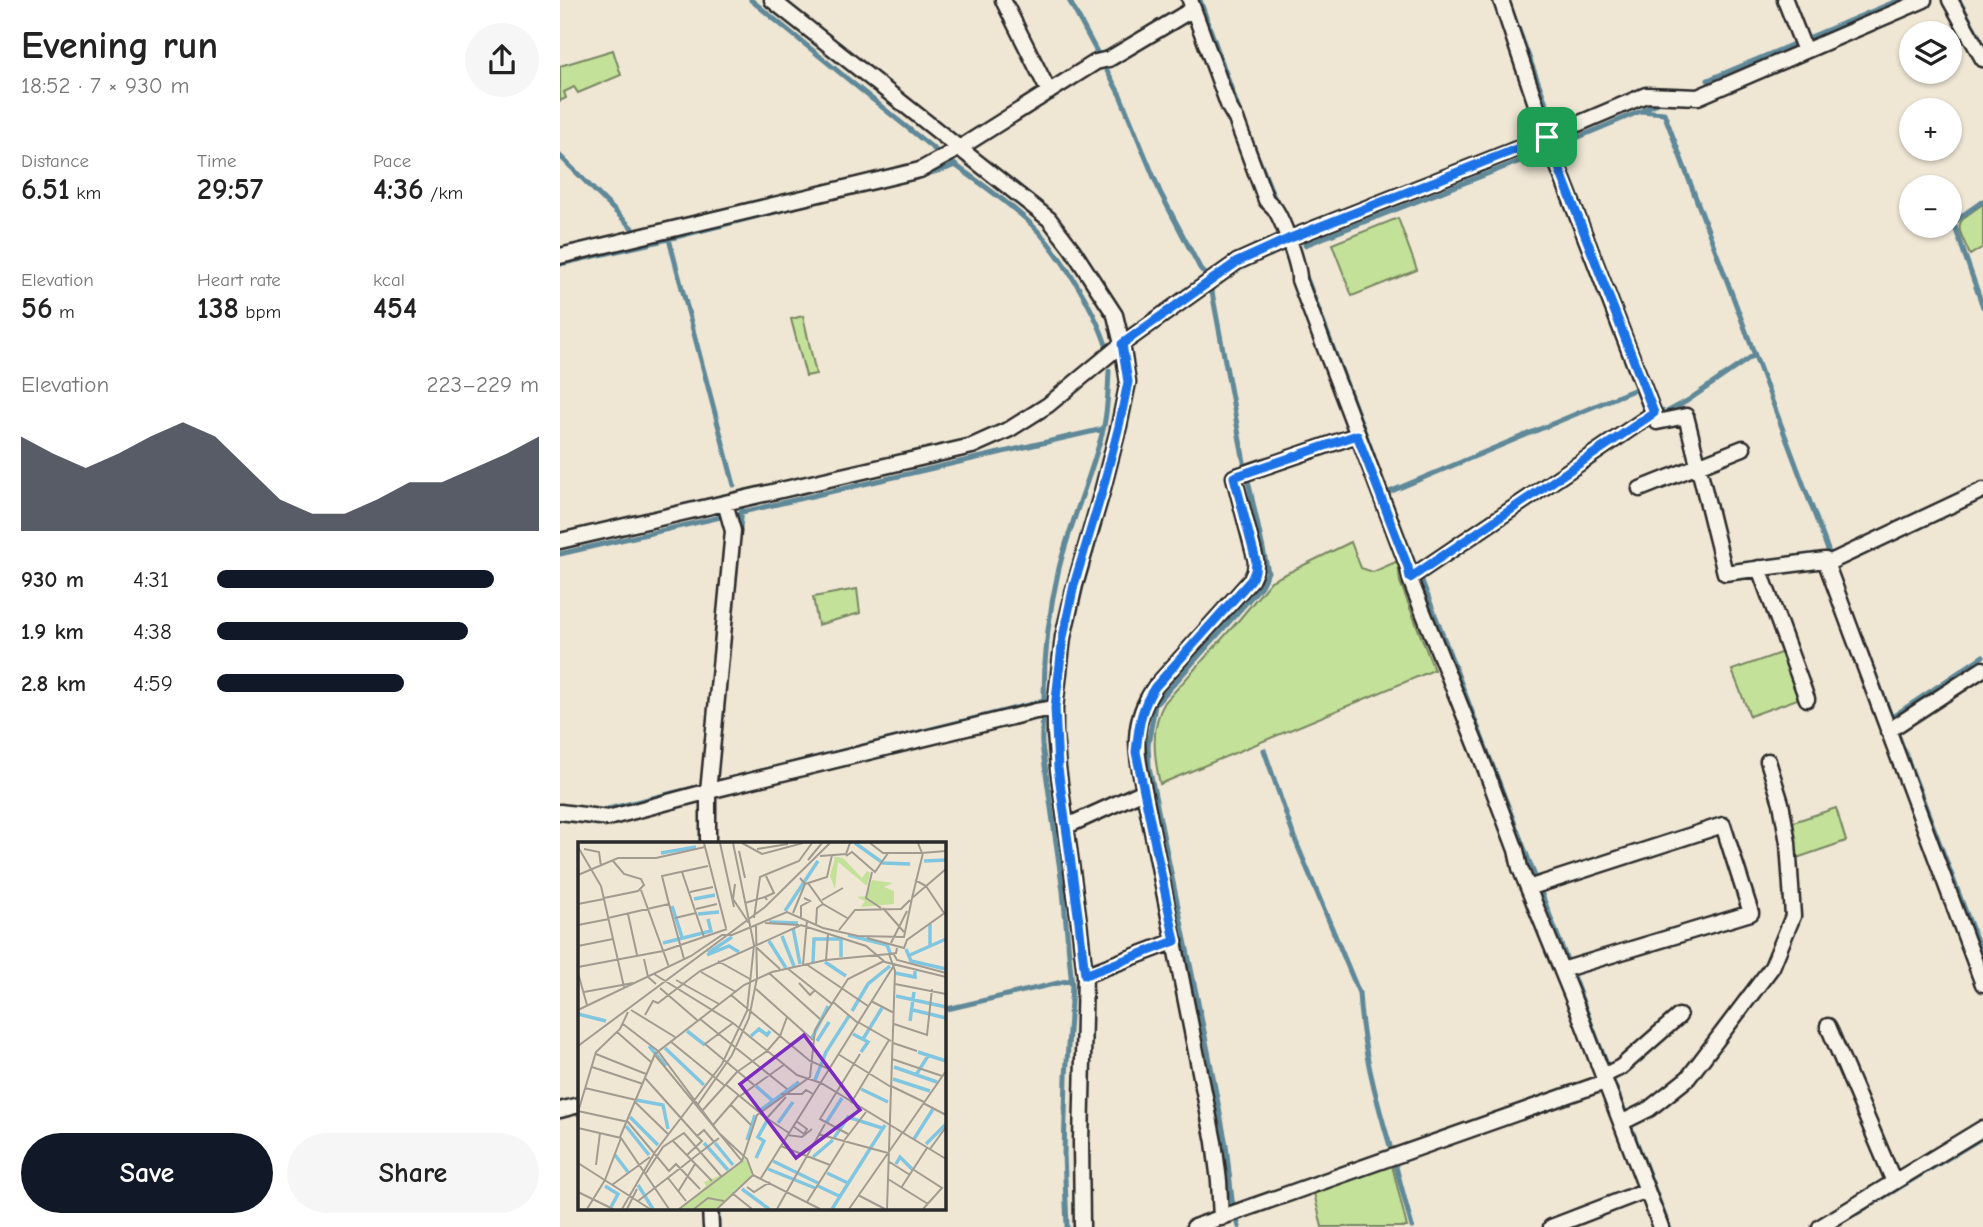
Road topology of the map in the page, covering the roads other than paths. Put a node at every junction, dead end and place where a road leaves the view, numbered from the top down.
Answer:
1 (772, 0) edge
2 (1003, 0) edge
3 (1501, 0) edge
4 (1785, 0) edge
5 (1924, 0) edge
6 (1950, 0) edge
7 (1191, 4) edge
8 (1802, 44) junction
9 (1983, 59) edge
10 (1049, 92) junction
11 (1550, 145) junction
12 (955, 151) junction
13 (1288, 239) junction
14 (560, 256) edge
15 (1122, 344) junction
16 (1654, 413) junction
17 (1357, 435) junction
18 (1743, 448) dead end
19 (1698, 466) junction
20 (1640, 489) dead end
21 (1983, 489) edge
22 (727, 510) junction
23 (560, 541) edge
24 (1831, 562) junction
25 (1759, 568) junction
26 (1410, 578) junction
27 (1983, 669) edge
28 (1807, 699) dead end
29 (1047, 710) junction
30 (1894, 728) junction
31 (1768, 761) dead end
32 (711, 788) junction
33 (1144, 791) junction
34 (560, 812) edge
35 (1067, 826) junction
36 (708, 842) edge
37 (1528, 888) junction
38 (1175, 941) junction
39 (1562, 970) junction
40 (1085, 975) junction
41 (1983, 984) edge
42 (1678, 1016) dead end
43 (1828, 1026) dead end
44 (1604, 1079) junction
45 (578, 1105) edge
46 (560, 1110) edge
47 (1621, 1123) junction
48 (1983, 1128) edge
49 (1894, 1182) junction
50 (1647, 1190) junction
51 (1225, 1216) junction
52 (1082, 1227) edge
53 (1194, 1227) edge
54 (1551, 1227) edge
55 (1661, 1227) edge
56 (1820, 1227) edge

1 - 12 street
2 - 10 street
3 - 11 street
4 - 8 street
5 - 8 street
6 - 9 street
7 - 10 street
7 - 13 street
8 - 11 street
10 - 12 street
11 - 13 street
11 - 16 street
12 - 14 street
12 - 15 street
13 - 15 street
13 - 17 street
15 - 22 street
15 - 29 street
16 - 19 street
16 - 26 street
17 - 26 street
17 - 33 street
18 - 19 street
19 - 20 street
19 - 25 street
21 - 24 street
22 - 23 street
22 - 32 street
24 - 25 street
24 - 30 street
25 - 28 street
26 - 37 street
27 - 30 street
29 - 32 street
29 - 35 street
30 - 41 street
31 - 47 street
32 - 34 street
32 - 36 street
33 - 35 street
33 - 38 street
35 - 40 street
37 - 39 street
37 - 39 street
38 - 40 street
38 - 51 street
39 - 44 street
40 - 52 street
42 - 44 street
43 - 49 street
44 - 47 street
44 - 51 street
45 - 46 street
47 - 50 street
48 - 49 street
49 - 56 street
50 - 54 street
50 - 55 street
51 - 53 street

